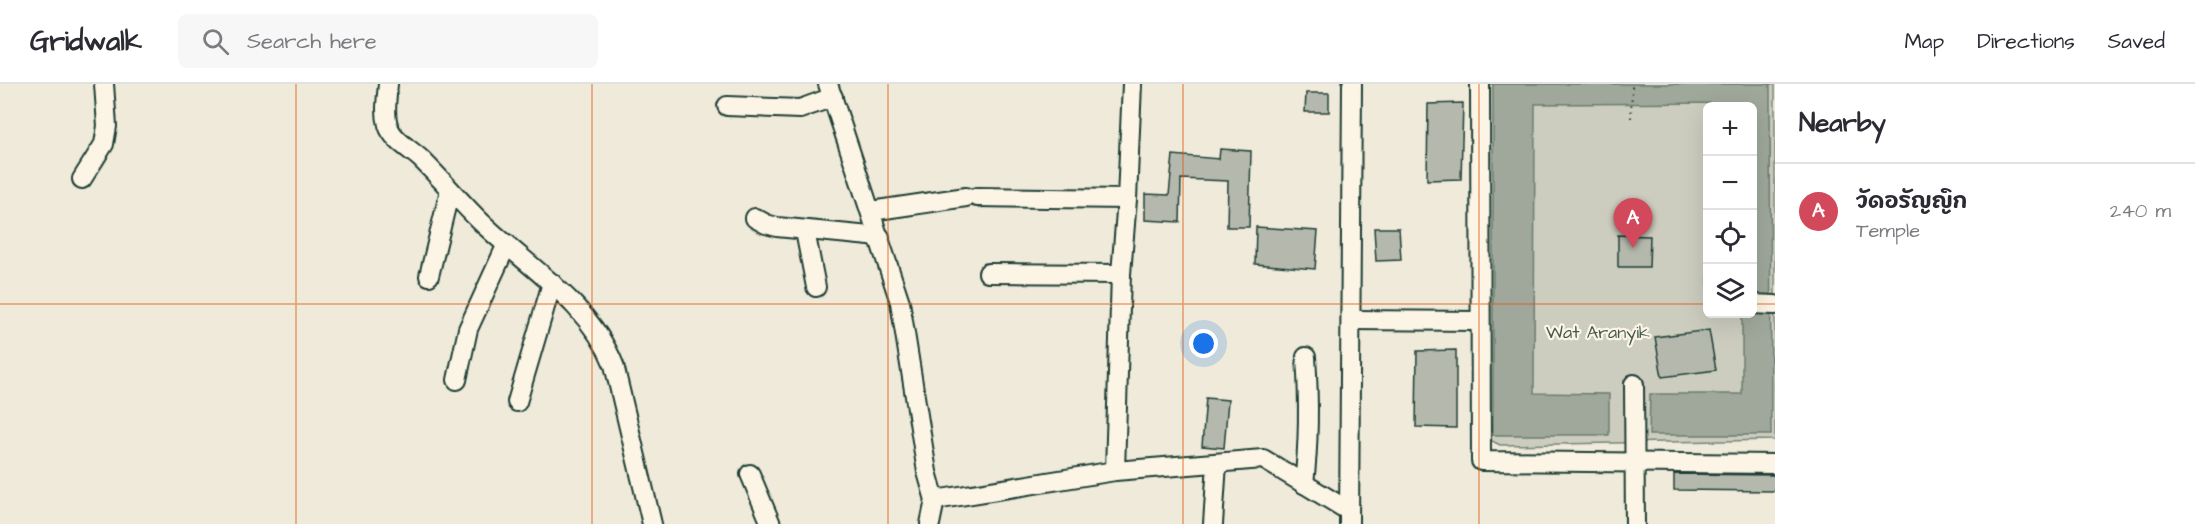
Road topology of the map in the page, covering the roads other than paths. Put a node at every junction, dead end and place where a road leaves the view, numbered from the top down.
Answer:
1 (104, 84) edge
2 (388, 84) edge
3 (1132, 84) edge
4 (1352, 84) edge
5 (1480, 84) edge
6 (830, 91) edge
7 (727, 106) dead end
8 (82, 179) dead end
9 (450, 190) junction
10 (1128, 199) junction
11 (871, 211) junction
12 (755, 218) dead end
13 (805, 231) junction
14 (879, 237) junction
15 (507, 244) junction
16 (988, 273) dead end
17 (1121, 274) junction
18 (429, 276) dead end
19 (552, 283) junction
20 (816, 287) dead end
21 (1757, 304) edge
22 (1775, 304) edge
23 (1351, 320) junction
24 (1479, 321) junction
25 (1306, 357) dead end
26 (457, 380) dead end
27 (1634, 384) dead end
28 (517, 402) dead end
29 (1635, 462) junction
30 (1217, 463) junction
31 (1775, 464) edge
32 (1115, 471) junction
33 (750, 474) dead end
34 (1304, 484) junction
35 (935, 500) junction
36 (1349, 517) edge
37 (652, 524) edge
38 (771, 524) edge
39 (930, 524) edge
40 (1213, 524) edge
41 (1635, 524) edge

1 - 8 street
2 - 9 street
3 - 10 street
4 - 23 street
5 - 24 street
6 - 7 street
6 - 11 street
9 - 15 street
9 - 18 street
10 - 11 street
10 - 17 street
11 - 14 street
12 - 13 street
13 - 14 street
13 - 20 street
14 - 35 street
15 - 19 street
15 - 26 street
16 - 17 street
17 - 32 street
19 - 28 street
19 - 37 street
21 - 22 street
23 - 24 street
23 - 36 street
24 - 29 street
25 - 34 street
27 - 29 street
29 - 31 street
29 - 41 street
30 - 32 street
30 - 34 street
30 - 40 street
32 - 35 street
33 - 38 street
34 - 36 street
35 - 39 street

